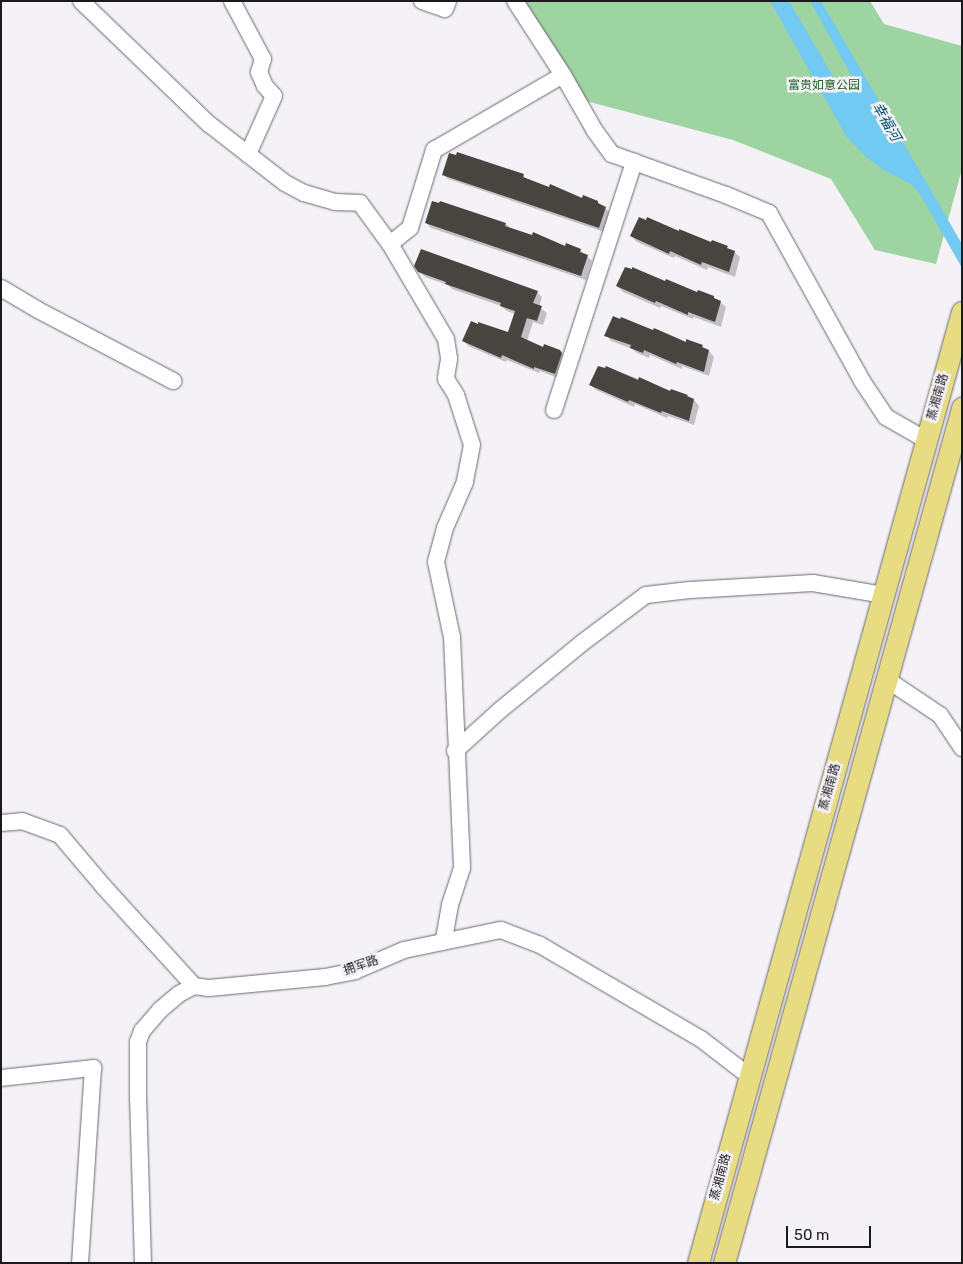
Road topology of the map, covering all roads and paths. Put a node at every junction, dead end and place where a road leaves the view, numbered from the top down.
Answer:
1 (81, 1) edge
2 (232, 1) edge
3 (422, 1) edge
4 (448, 1) edge
5 (515, 1) edge
6 (563, 75) junction
7 (248, 154) junction
8 (634, 162) junction
9 (390, 244) junction
10 (1, 288) edge
11 (962, 312) edge
12 (173, 381) dead end
13 (962, 408) edge
14 (554, 410) dead end
15 (926, 440) junction
16 (883, 595) junction
17 (886, 679) junction
18 (962, 748) edge
19 (455, 751) junction
20 (1, 824) edge
21 (444, 940) junction
22 (194, 986) junction
23 (756, 1052) junction
24 (782, 1059) junction
25 (749, 1076) junction
26 (1, 1078) edge
27 (80, 1263) edge
28 (143, 1263) edge
29 (698, 1263) edge
30 (724, 1263) edge

1 - 7 street
2 - 7 street
3 - 4 street
5 - 6 street
6 - 8 street
6 - 9 street
7 - 9 street
8 - 14 street
8 - 15 street
9 - 19 street
10 - 12 street
11 - 15 main road, 蒸湘南路
13 - 17 main road, 蒸湘南路
15 - 16 main road, 蒸湘南路
16 - 19 street
16 - 23 main road, 蒸湘南路
17 - 18 street
17 - 24 main road, 蒸湘南路
19 - 21 street
20 - 22 street
21 - 22 street, 拥军路
21 - 25 street, 拥军路
22 - 28 street
23 - 24 main road
23 - 25 main road, 蒸湘南路
24 - 30 main road, 蒸湘南路
25 - 29 main road, 蒸湘南路
26 - 27 street

